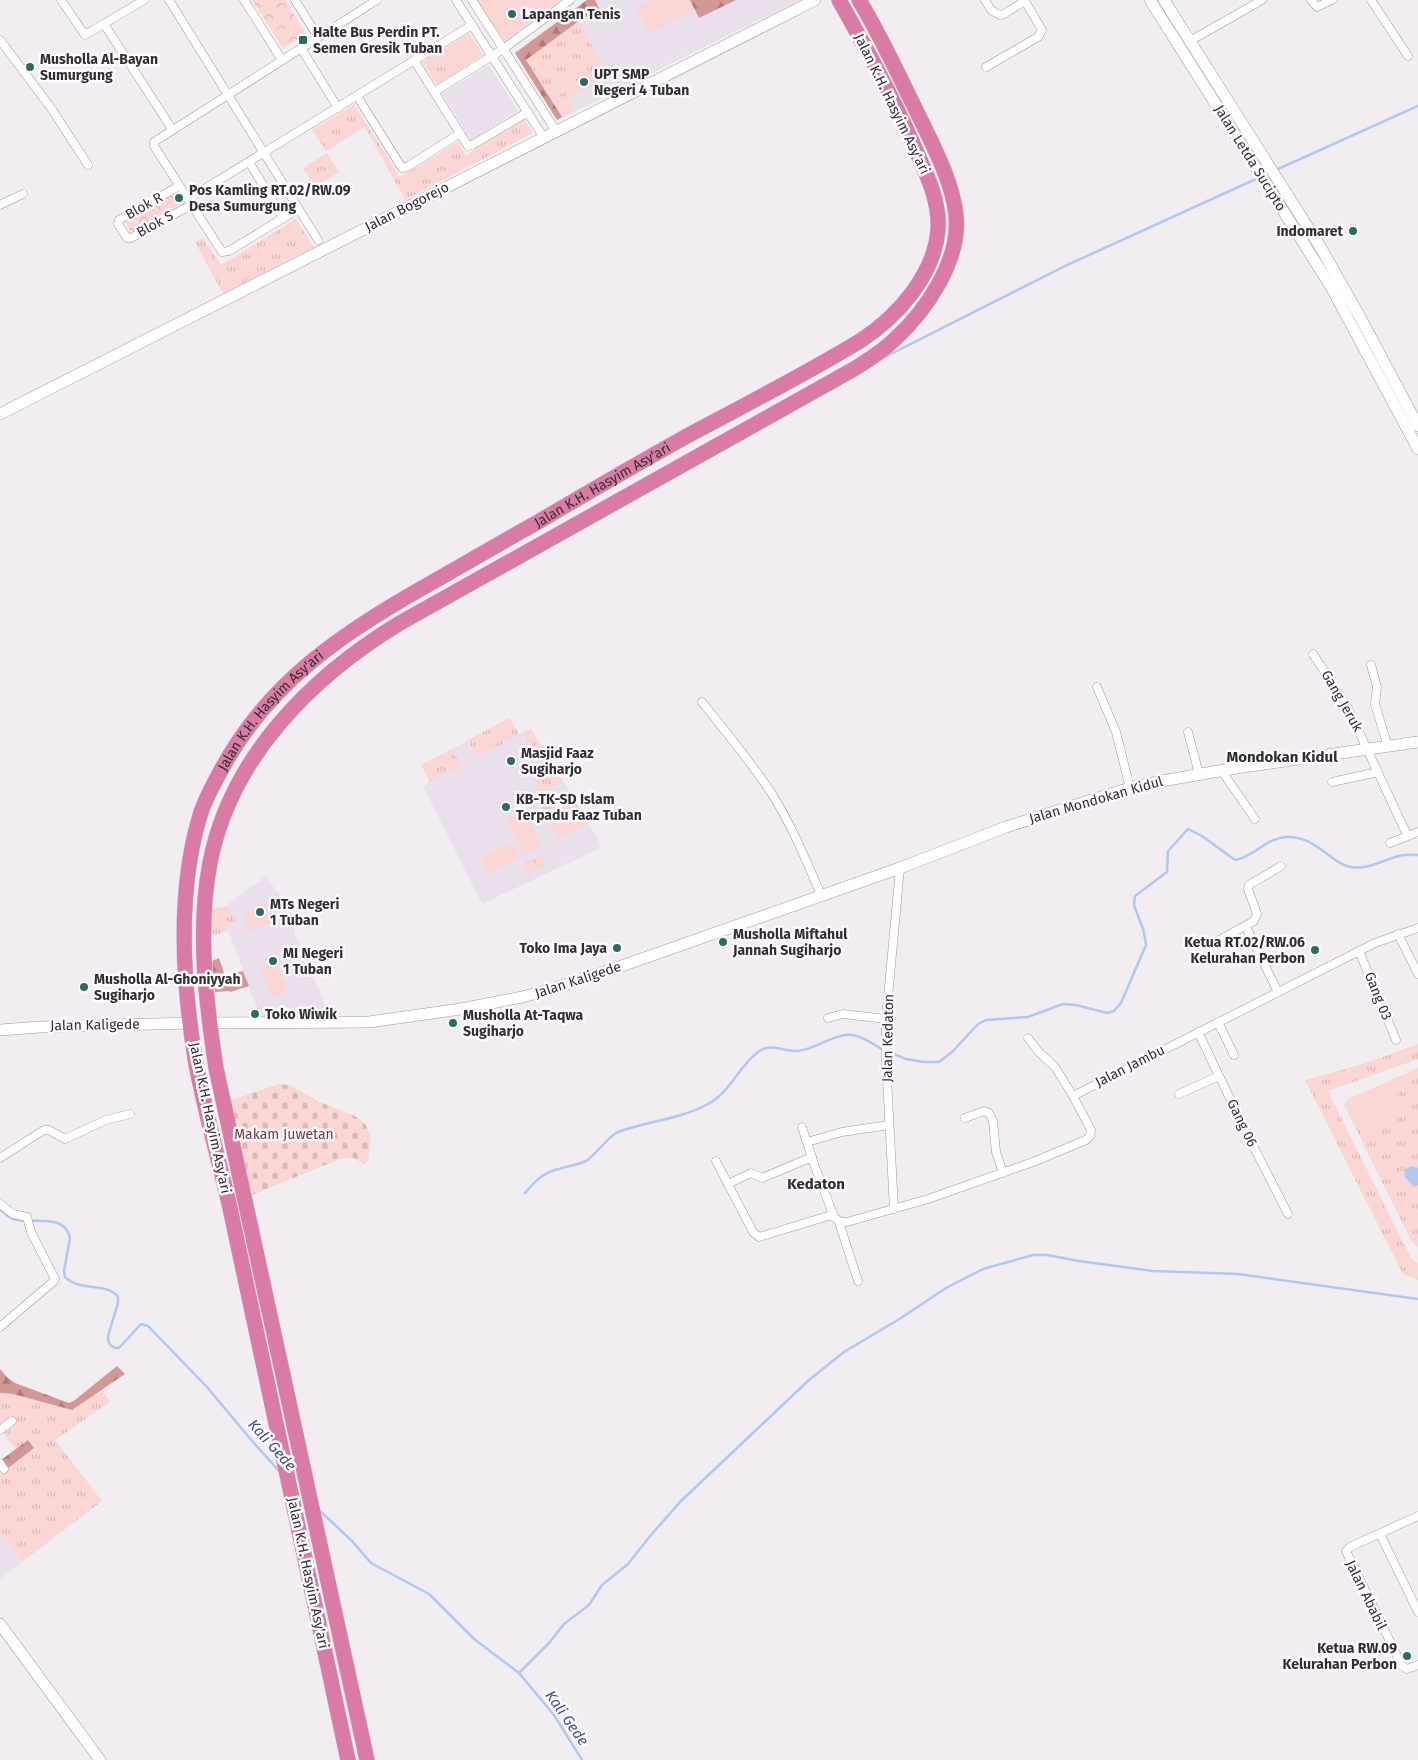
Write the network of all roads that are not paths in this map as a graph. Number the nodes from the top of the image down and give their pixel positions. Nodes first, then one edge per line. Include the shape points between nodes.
1 (61, 0) edge
2 (144, 0) edge
3 (169, 0) edge
4 (244, 0) edge
5 (295, 0) edge
6 (456, 0) edge
7 (472, 0) edge
8 (570, 0) edge
9 (815, 0) edge
10 (839, 0) edge
11 (859, 0) edge
12 (985, 0) edge
13 (1025, 0) edge
14 (1150, 0) edge
15 (1164, 0) edge
16 (1262, 0) edge
17 (1311, 0) edge
18 (1332, 0) edge
19 (1370, 0) edge
20 (373, 1) edge
21 (104, 24) junction
22 (472, 25) junction
23 (318, 37) junction
24 (0, 40) edge
25 (1190, 41) junction
26 (301, 48) junction
27 (504, 49) junction
28 (492, 56) junction
29 (1408, 56) dead end
30 (282, 60) junction
31 (414, 60) junction
32 (986, 67) dead end
33 (434, 92) junction
34 (227, 94) junction
35 (357, 96) junction
36 (338, 108) junction
37 (528, 112) junction
38 (1236, 112) junction
39 (1225, 119) junction
40 (172, 129) junction
41 (556, 131) junction
42 (459, 134) junction
43 (544, 138) junction
44 (264, 153) junction
45 (249, 162) junction
46 (88, 164) dead end
47 (180, 186) junction
48 (24, 194) dead end
49 (190, 202) junction
50 (0, 205) edge
51 (298, 209) junction
52 (283, 218) junction
53 (122, 230) joint
54 (318, 240) dead end
55 (1323, 263) junction
56 (917, 285) junction
57 (932, 295) junction
58 (0, 414) edge
59 (1418, 426) edge
60 (1414, 434) edge
61 (1418, 449) edge
62 (610, 506) junction
63 (500, 543) junction
64 (487, 574) junction
65 (386, 609) junction
66 (1313, 654) dead end
67 (1371, 665) dead end
68 (1097, 687) dead end
69 (702, 702) dead end
70 (1188, 732) dead end
71 (1418, 742) edge
72 (1388, 746) junction
73 (1368, 750) junction
74 (1221, 770) junction
75 (1378, 772) junction
76 (1199, 774) junction
77 (1332, 782) dead end
78 (1130, 788) junction
79 (1255, 819) dead end
80 (1418, 832) edge
81 (1407, 835) junction
82 (1390, 843) dead end
83 (1281, 866) dead end
84 (900, 868) junction
85 (821, 895) junction
86 (1246, 927) junction
87 (1418, 928) edge
88 (1398, 934) junction
89 (1212, 944) dead end
90 (1359, 951) junction
91 (1418, 974) edge
92 (1278, 992) junction
93 (828, 1018) dead end
94 (886, 1019) junction
95 (1218, 1022) junction
96 (191, 1023) junction
97 (211, 1023) junction
98 (0, 1030) edge
99 (1198, 1032) junction
100 (1028, 1038) dead end
101 (1396, 1040) dead end
102 (1234, 1055) dead end
103 (1220, 1076) junction
104 (1179, 1094) dead end
105 (1073, 1096) junction
106 (130, 1114) dead end
107 (966, 1118) dead end
108 (226, 1119) junction
109 (889, 1125) junction
110 (802, 1127) dead end
111 (807, 1142) junction
112 (812, 1157) junction
113 (0, 1158) edge
114 (716, 1161) dead end
115 (1003, 1173) junction
116 (728, 1184) junction
117 (0, 1204) edge
118 (894, 1209) junction
119 (1288, 1214) dead end
120 (836, 1219) junction
121 (234, 1228) junction
122 (858, 1281) dead end
123 (0, 1327) edge
124 (12, 1421) dead end
125 (0, 1430) edge
126 (1418, 1516) edge
127 (1380, 1534) junction
128 (1418, 1612) edge
129 (0, 1624) edge
130 (1418, 1665) edge
131 (100, 1760) edge
132 (348, 1760) edge
133 (367, 1760) edge

1 - 21 street via 84,34
2 - 21 street
3 - 34 street
4 - 30 street
5 - 23 street
6 - 22 street
7 - 27 street
8 - 27 street
9 - 41 street, Jalan Bogorejo
10 - 56 highway, Jalan K.H. Hasyim Asy'ari via 889,92 932,192 938,221 937,235
11 - 57 highway, Jalan K.H. Hasyim Asy'ari via 930,140 955,210 954,243
12 - 13 street via 991,10 1000,15
13 - 32 street via 1041,34
14 - 39 street, Jalan Letda Sucipto
15 - 25 street, Jalan Letda Sucipto
16 - 25 street
17 - 18 street via 1317,7
19 - 29 street
20 - 23 street
21 - 40 street
22 - 28 street
22 - 31 street
23 - 26 street
24 - 46 street
25 - 38 street, Jalan Letda Sucipto
26 - 30 street
26 - 36 street
27 - 28 street
27 - 41 street
28 - 33 street
28 - 37 street
30 - 34 street
31 - 33 street
31 - 35 street
33 - 42 street
34 - 40 street
34 - 44 street
35 - 36 street
35 - 42 street via 402,168
36 - 44 street
37 - 42 street via 471,146 466,145
37 - 43 street
38 - 39 street
38 - 55 street, Jalan Letda Sucipto
39 - 55 street, Jalan Letda Sucipto
40 - 47 street via 153,144
41 - 43 street, Jalan Bogorejo
43 - 58 street, Jalan Bogorejo
44 - 45 street
44 - 51 street
45 - 49 street
45 - 52 street
47 - 49 street
47 - 53 street, Blok R via 119,220
48 - 50 street
49 - 52 street via 225,253
49 - 53 street, Blok S via 130,238
51 - 52 street
51 - 54 street
55 - 59 street, Jalan Letda Sucipto via 1360,317
55 - 60 street, Jalan Letda Sucipto via 1341,304
56 - 57 highway
56 - 63 highway, Jalan K.H. Hasyim Asy'ari via 890,318 860,341
57 - 62 highway, Jalan K.H. Hasyim Asy'ari via 904,330 874,356
60 - 61 street, Jalan Letda Sucipto
62 - 63 highway via 590,506 499,556 495,551
62 - 64 highway, Jalan K.H. Hasyim Asy'ari
63 - 65 highway, Jalan K.H. Hasyim Asy'ari
64 - 65 highway via 494,566 490,561 404,609
64 - 97 highway, Jalan K.H. Hasyim Asy'ari via 400,623 347,658 271,732 247,769 220,823 209,866 204,936
65 - 96 highway, Jalan K.H. Hasyim Asy'ari via 336,641 285,686 239,739 210,790 195,833 186,896
66 - 73 street, Gang Jeruk via 1348,706
67 - 72 street via 1377,686 1375,704
68 - 78 street via 1116,732
69 - 85 street via 772,796 798,842
70 - 76 street
71 - 72 street, Jalan Mondokan Kidul
72 - 73 street, Jalan Mondokan Kidul
73 - 74 street, Jalan Mondokan Kidul
73 - 75 street, Gang Jeruk
74 - 76 street, Jalan Mondokan Kidul
74 - 79 street
75 - 77 street
75 - 81 street, Gang Jeruk
76 - 78 street, Jalan Mondokan Kidul
78 - 84 street, Jalan Mondokan Kidul via 1006,827
80 - 81 street
81 - 82 street
83 - 86 street via 1249,885 1257,916
84 - 85 street, Jalan Kaligede
84 - 94 street, Jalan Kedaton
85 - 97 street, Jalan Kaligede via 552,990 484,1005 369,1022
86 - 89 street
86 - 92 street
87 - 88 street, Jalan Jambu
88 - 90 street, Jalan Jambu
88 - 91 street
90 - 92 street, Jalan Jambu
90 - 101 street, Gang 03
92 - 95 street, Jalan Jambu
93 - 94 street via 843,1014
94 - 109 street, Jalan Kedaton
95 - 99 street, Jalan Jambu
95 - 102 street
96 - 98 street, Jalan Kaligede
96 - 121 highway, Jalan K.H. Hasyim Asy'ari via 202,1092
97 - 108 highway, Jalan K.H. Hasyim Asy'ari
99 - 103 street, Gang 06
99 - 105 street, Jalan Jambu
100 - 105 street via 1055,1066
103 - 104 street
103 - 119 street, Gang 06
105 - 115 street via 1090,1128 1089,1138
106 - 113 street via 106,1120 64,1139 44,1130
107 - 115 street via 984,1111 989,1113
108 - 121 highway via 223,1136 245,1232 240,1235
108 - 133 highway, Jalan K.H. Hasyim Asy'ari
109 - 111 street via 842,1132
109 - 118 street, Jalan Kedaton
110 - 111 street
111 - 112 street
112 - 116 street via 762,1178 751,1173
112 - 120 street
114 - 116 street
115 - 118 street
116 - 120 street via 753,1232 759,1237 828,1216
117 - 123 street via 11,1213 25,1216 55,1279
118 - 120 street via 847,1222
120 - 122 street
121 - 132 highway, Jalan K.H. Hasyim Asy'ari
124 - 125 street
126 - 127 street
127 - 128 street
127 - 130 street, Jalan Ababil via 1348,1548 1346,1553 1402,1666 1407,1670
129 - 131 street

